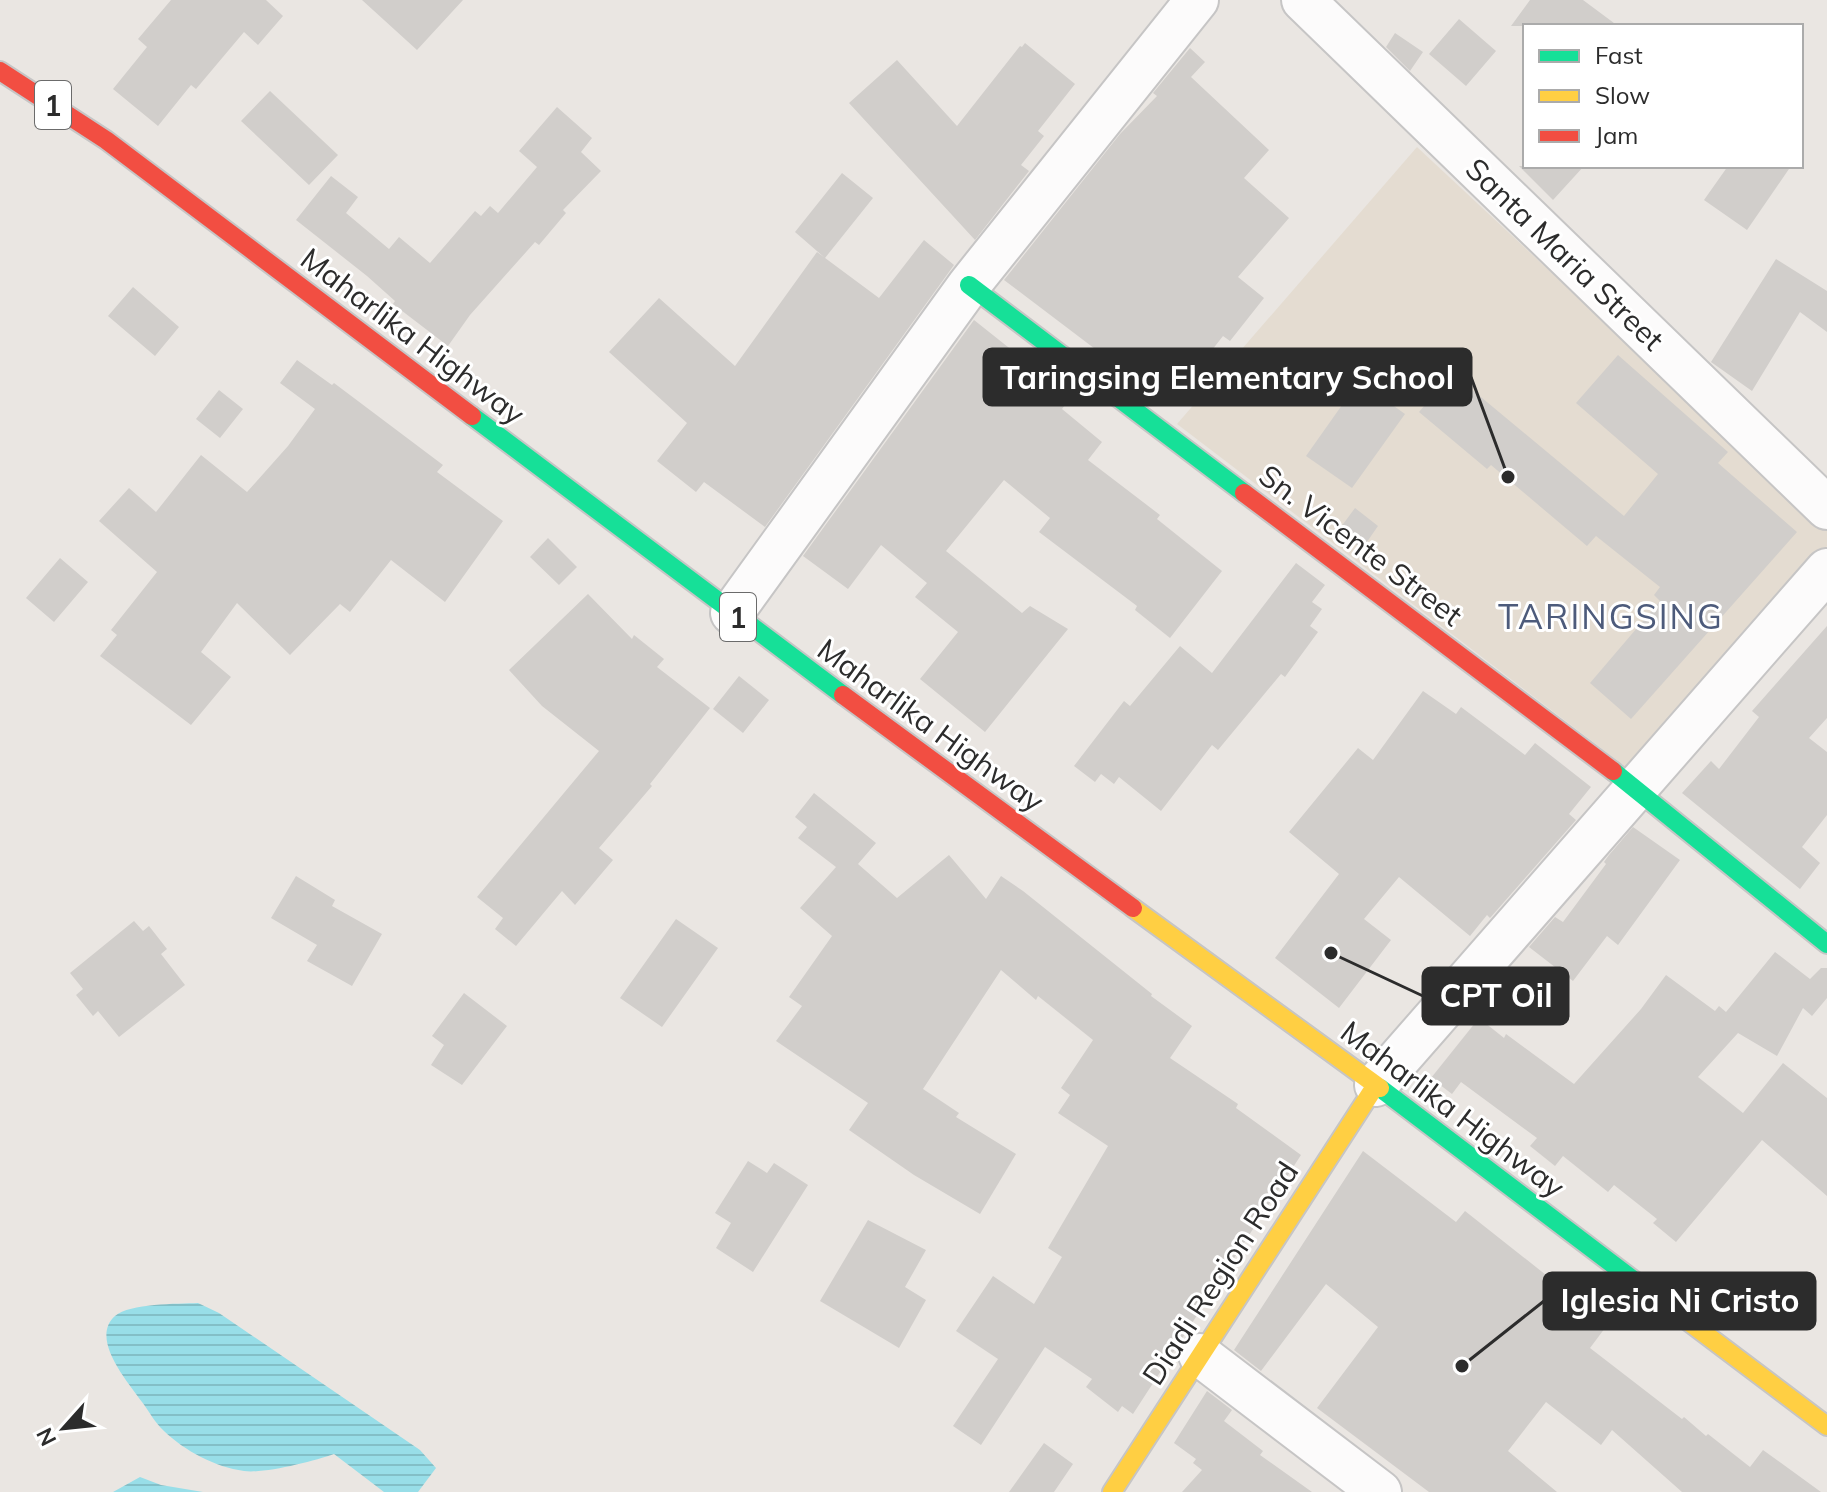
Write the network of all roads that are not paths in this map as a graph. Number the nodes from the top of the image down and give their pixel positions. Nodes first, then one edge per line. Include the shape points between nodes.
1 (1197, 0) edge
2 (1303, 0) edge
3 (0, 71) edge
4 (969, 285) junction
5 (1827, 508) edge
6 (1827, 570) edge
7 (732, 613) junction
8 (1637, 789) junction
9 (1827, 944) edge
10 (1376, 1085) junction
11 (1200, 1355) junction
12 (1827, 1426) edge
13 (1112, 1492) edge
14 (1380, 1492) edge

1 - 4 street
2 - 5 street, Santa Maria Street
3 - 7 main road, Maharlika Highway / 1 via 106,140
4 - 7 street
4 - 8 main road, Sn. Vicente Street
6 - 8 street
7 - 10 main road, Maharlika Highway / 1
8 - 9 main road, Sn. Vicente Street
8 - 10 street
10 - 11 main road, Diadi Region Road
10 - 12 main road, Maharlika Highway / 1
11 - 13 main road, Diadi Region Road
11 - 14 street

